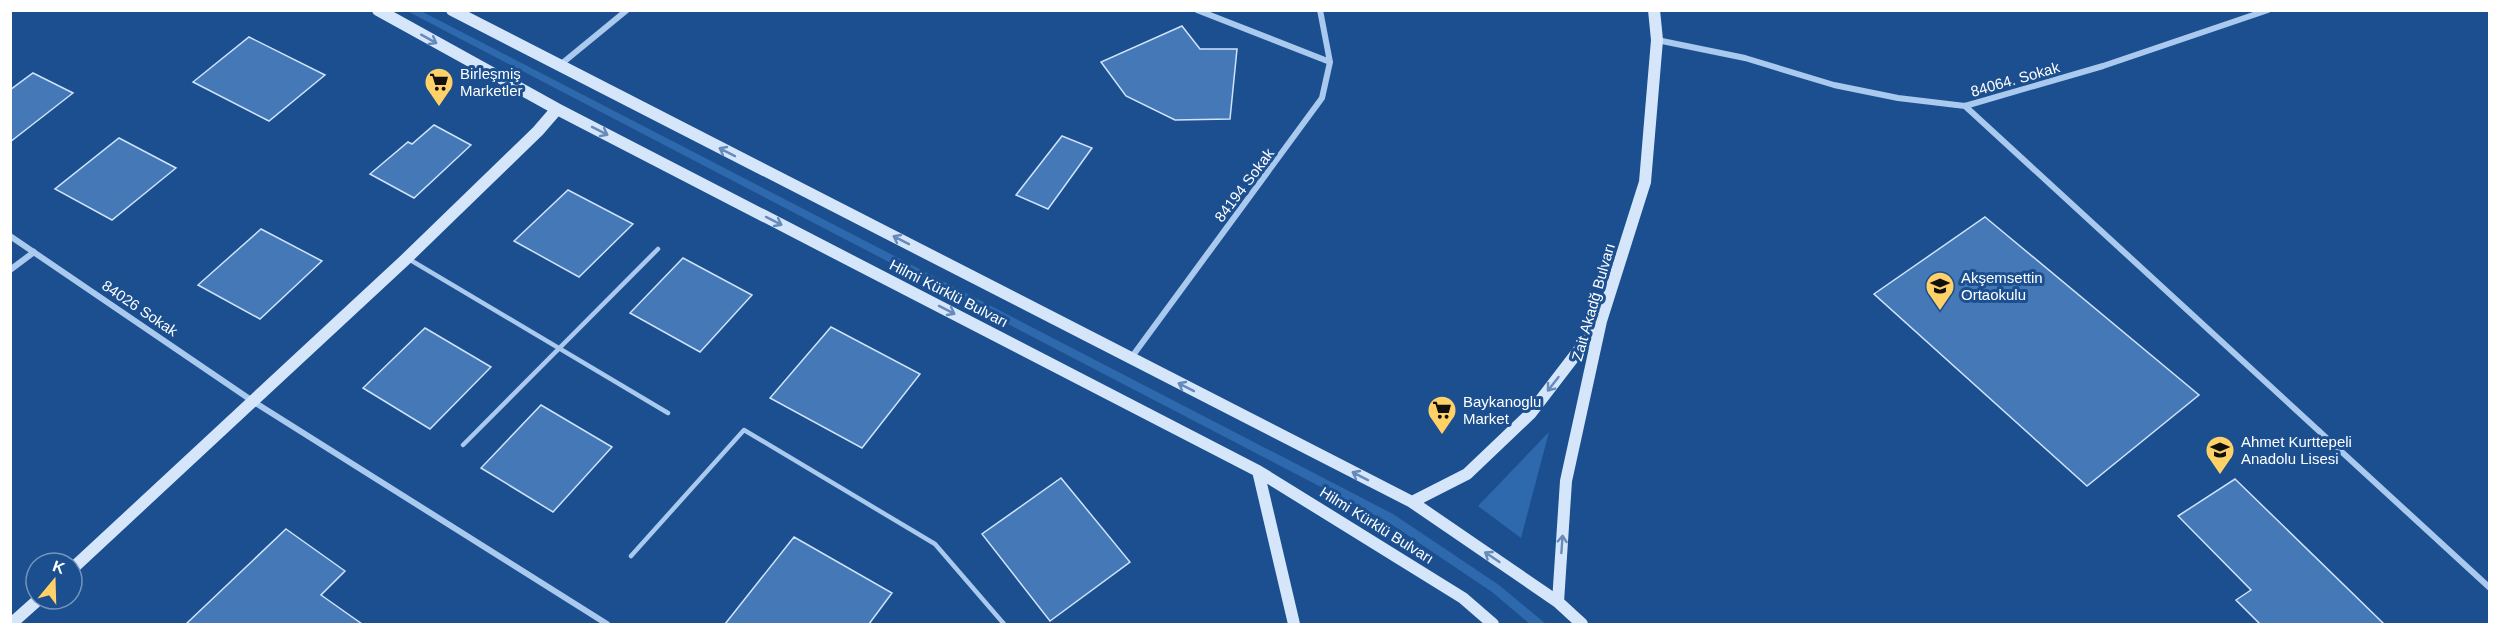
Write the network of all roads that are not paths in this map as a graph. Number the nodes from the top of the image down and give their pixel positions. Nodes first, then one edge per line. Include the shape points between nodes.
1 (378, 10) edge
2 (452, 10) edge
3 (627, 10) edge
4 (1197, 10) edge
5 (1320, 10) edge
6 (1654, 10) edge
7 (2268, 10) edge
8 (1657, 40) junction
9 (1330, 62) junction
10 (560, 66) junction
11 (1965, 106) junction
12 (557, 109) junction
13 (10, 236) edge
14 (658, 249) dead end
15 (34, 252) junction
16 (407, 258) junction
17 (10, 270) edge
18 (1601, 321) junction
19 (558, 350) junction
20 (1131, 358) junction
21 (254, 402) junction
22 (668, 413) dead end
23 (463, 445) dead end
24 (1258, 471) junction
25 (1412, 502) junction
26 (631, 556) dead end
27 (84, 558) edge
28 (2490, 588) edge
29 (1557, 602) junction
30 (26, 611) edge
31 (11, 624) edge
32 (607, 624) edge
33 (1002, 624) edge
34 (1294, 624) edge
35 (1493, 624) edge
36 (1582, 624) edge

1 -> 12 main road, Hilmi Kürklü Bulvarı
2 - 10 main road, Hilmi Kürklü Bulvarı
3 - 10 street
4 - 9 street
5 - 9 street, 84194 Sokak
6 - 8 main road, Zait Akadğ Bulvarı
7 - 11 street, 84064. Sokak via 2103,66
8 - 11 street, 84064. Sokak via 1745,58 1834,85
8 - 18 main road, Zait Akadğ Bulvarı via 1645,182
9 - 20 street, 84194 Sokak via 1322,98
20 -> 10 main road, Hilmi Kürklü Bulvarı
11 - 28 street
12 - 16 main road
12 -> 24 main road, Hilmi Kürklü Bulvarı
13 - 15 street, 84026 Sokak
14 - 19 lane
15 - 17 street
15 - 21 street, 84026 Sokak
16 - 19 lane
16 - 21 main road
18 -> 25 main road via 1530,414 1467,474
29 -> 18 main road, Zait Akadğ Bulvarı via 1566,481
19 - 22 lane
19 - 23 lane
25 -> 20 main road, Hilmi Kürklü Bulvarı
21 - 27 main road
21 - 32 street, 84026 Sokak
24 - 34 main road
24 - 35 main road, Hilmi Kürklü Bulvarı via 1462,598
29 -> 25 main road, Hilmi Kürklü Bulvarı
26 - 33 lane via 744,430 935,544
29 - 36 main road, Hilmi Kürklü Bulvarı
30 - 31 main road

